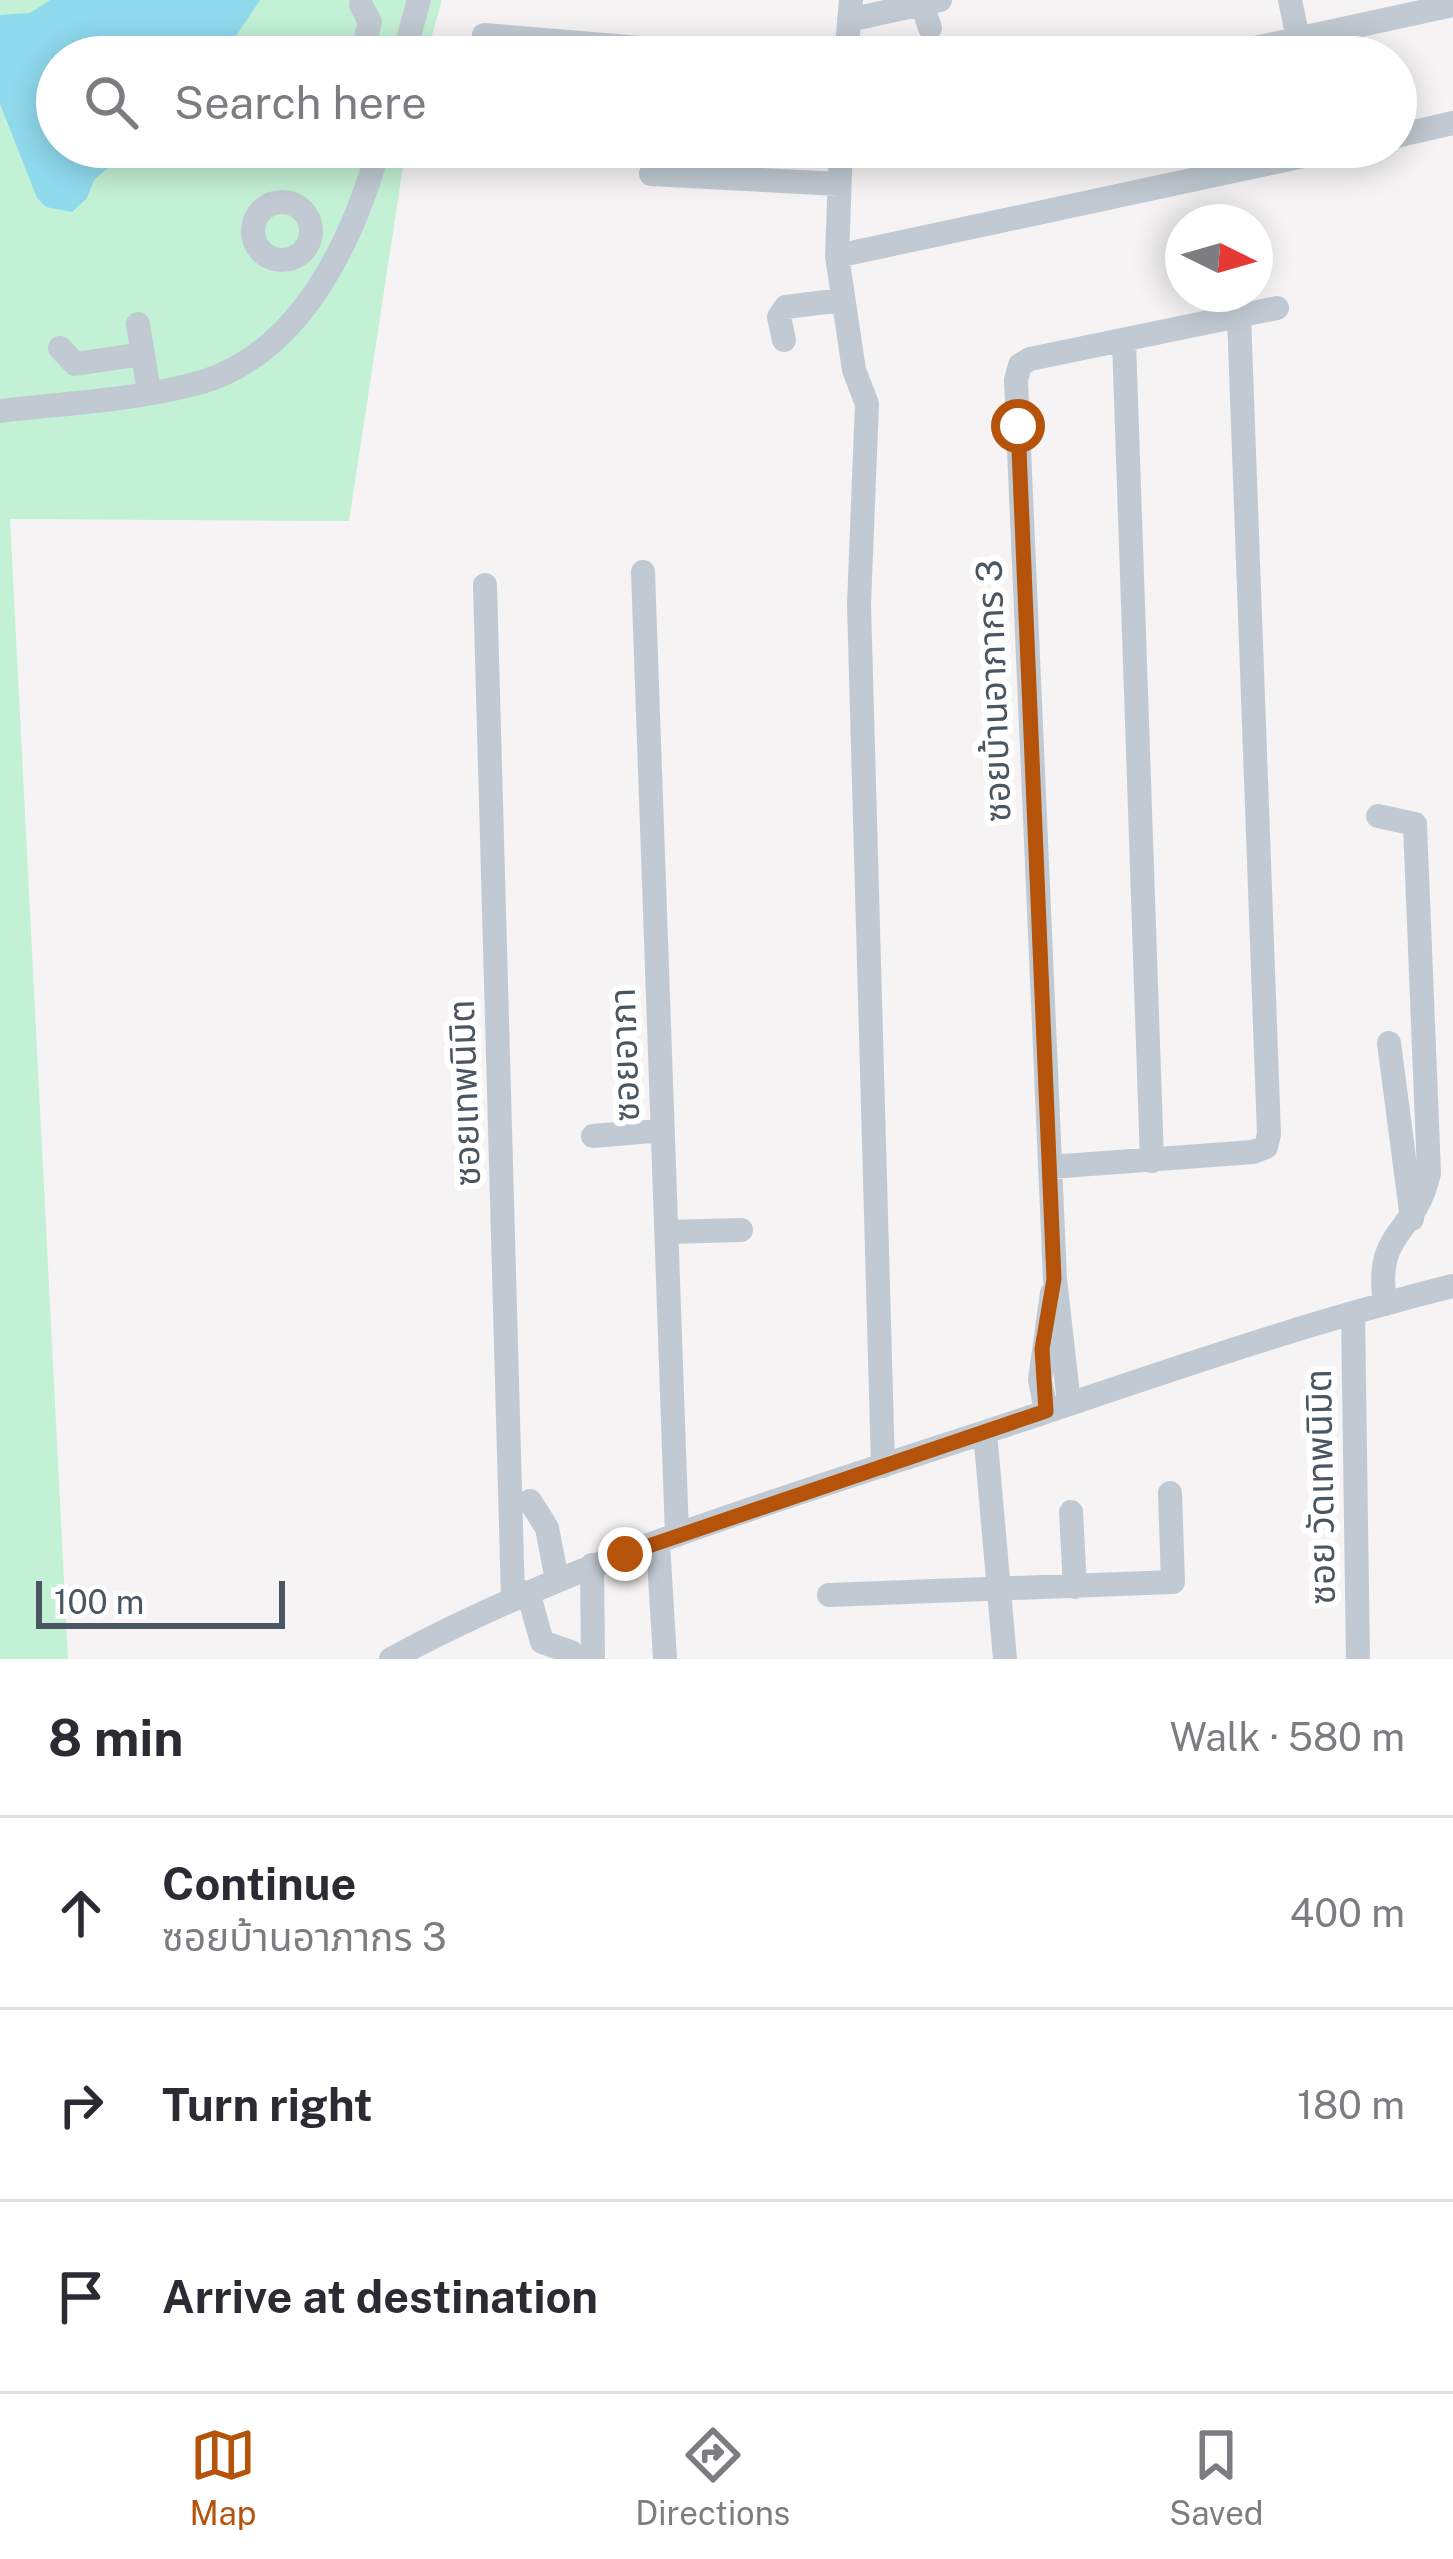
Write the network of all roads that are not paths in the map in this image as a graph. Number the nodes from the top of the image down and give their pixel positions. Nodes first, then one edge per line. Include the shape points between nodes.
1 (419, 0) edge
2 (1290, 0) edge
3 (361, 5) dead end
4 (1453, 5) edge
5 (850, 10) edge
6 (931, 11) edge
7 (484, 35) dead end
8 (366, 36) edge
9 (409, 36) edge
10 (495, 36) edge
11 (1298, 36) edge
12 (1343, 36) edge
13 (1453, 123) edge
14 (1417, 131) edge
15 (372, 168) edge
16 (840, 168) edge
17 (1241, 168) edge
18 (651, 174) dead end
19 (839, 184) junction
20 (343, 249) junction
21 (837, 256) junction
22 (326, 278) junction
23 (842, 301) junction
24 (1277, 308) dead end
25 (1239, 316) junction
26 (138, 324) dead end
27 (784, 340) dead end
28 (1124, 341) junction
29 (60, 348) dead end
30 (143, 353) junction
31 (149, 392) junction
32 (0, 411) edge
33 (643, 572) dead end
34 (485, 585) dead end
35 (1378, 816) dead end
36 (1389, 1043) dead end
37 (663, 1130) junction
38 (593, 1136) dead end
39 (1152, 1161) junction
40 (1049, 1167) junction
41 (1412, 1219) junction
42 (741, 1230) dead end
43 (667, 1232) junction
44 (1453, 1286) edge
45 (1385, 1304) junction
46 (1353, 1313) junction
47 (1057, 1407) junction
48 (993, 1429) junction
49 (883, 1466) junction
50 (1170, 1492) dead end
51 (530, 1501) dead end
52 (1071, 1512) dead end
53 (668, 1539) junction
54 (592, 1565) junction
55 (557, 1580) junction
56 (1075, 1587) junction
57 (1001, 1589) junction
58 (520, 1595) junction
59 (829, 1595) dead end
60 (582, 1656) edge
61 (391, 1659) edge
62 (664, 1659) edge
63 (1005, 1659) edge
64 (1358, 1659) edge

1 - 9 street
2 - 11 street
3 - 8 street
4 - 12 street
5 - 6 street
7 - 10 street
13 - 14 street
15 - 20 street
16 - 19 street
17 - 21 street
18 - 19 street
19 - 21 street
20 - 22 street
20 - 22 street via 305,245
21 - 23 street
22 - 31 street via 278,334 235,368
23 - 27 street via 786,307 779,316
23 - 49 street via 866,404 859,604
24 - 25 street, ซอยบ้านอาภากร 3
25 - 28 street, ซอยบ้านอาภากร 3
25 - 39 street via 1269,1133 1266,1147 1253,1152
26 - 30 street
28 - 39 street
28 - 40 street, ซอยบ้านอาภากร 3 via 1030,359 1016,380
29 - 30 street via 75,364
30 - 31 street
31 - 32 street
33 - 37 street, ซอยอาภา
34 - 58 street, ซอยเทพนิมิต
35 - 41 street via 1415,824 1429,1173
36 - 41 street
37 - 38 street
37 - 43 street, ซอยอาภา
39 - 40 street
40 - 47 street, ซอยบ้านอาภากร 3
41 - 45 street via 1386,1248
42 - 43 street
43 - 53 street, ซอยอาภา
44 - 45 street
45 - 46 street
46 - 47 street
46 - 64 street, ซอย วัดเทพนิมิต
47 - 48 street
48 - 49 street
48 - 57 street
49 - 53 street
50 - 56 street via 1185,1582
51 - 55 street via 548,1528
52 - 56 street
53 - 54 street
53 - 62 street, ซอยอาภา
54 - 55 street
54 - 60 street
55 - 58 street
56 - 57 street
57 - 59 street
57 - 63 street
58 - 60 street via 542,1642
58 - 61 street

